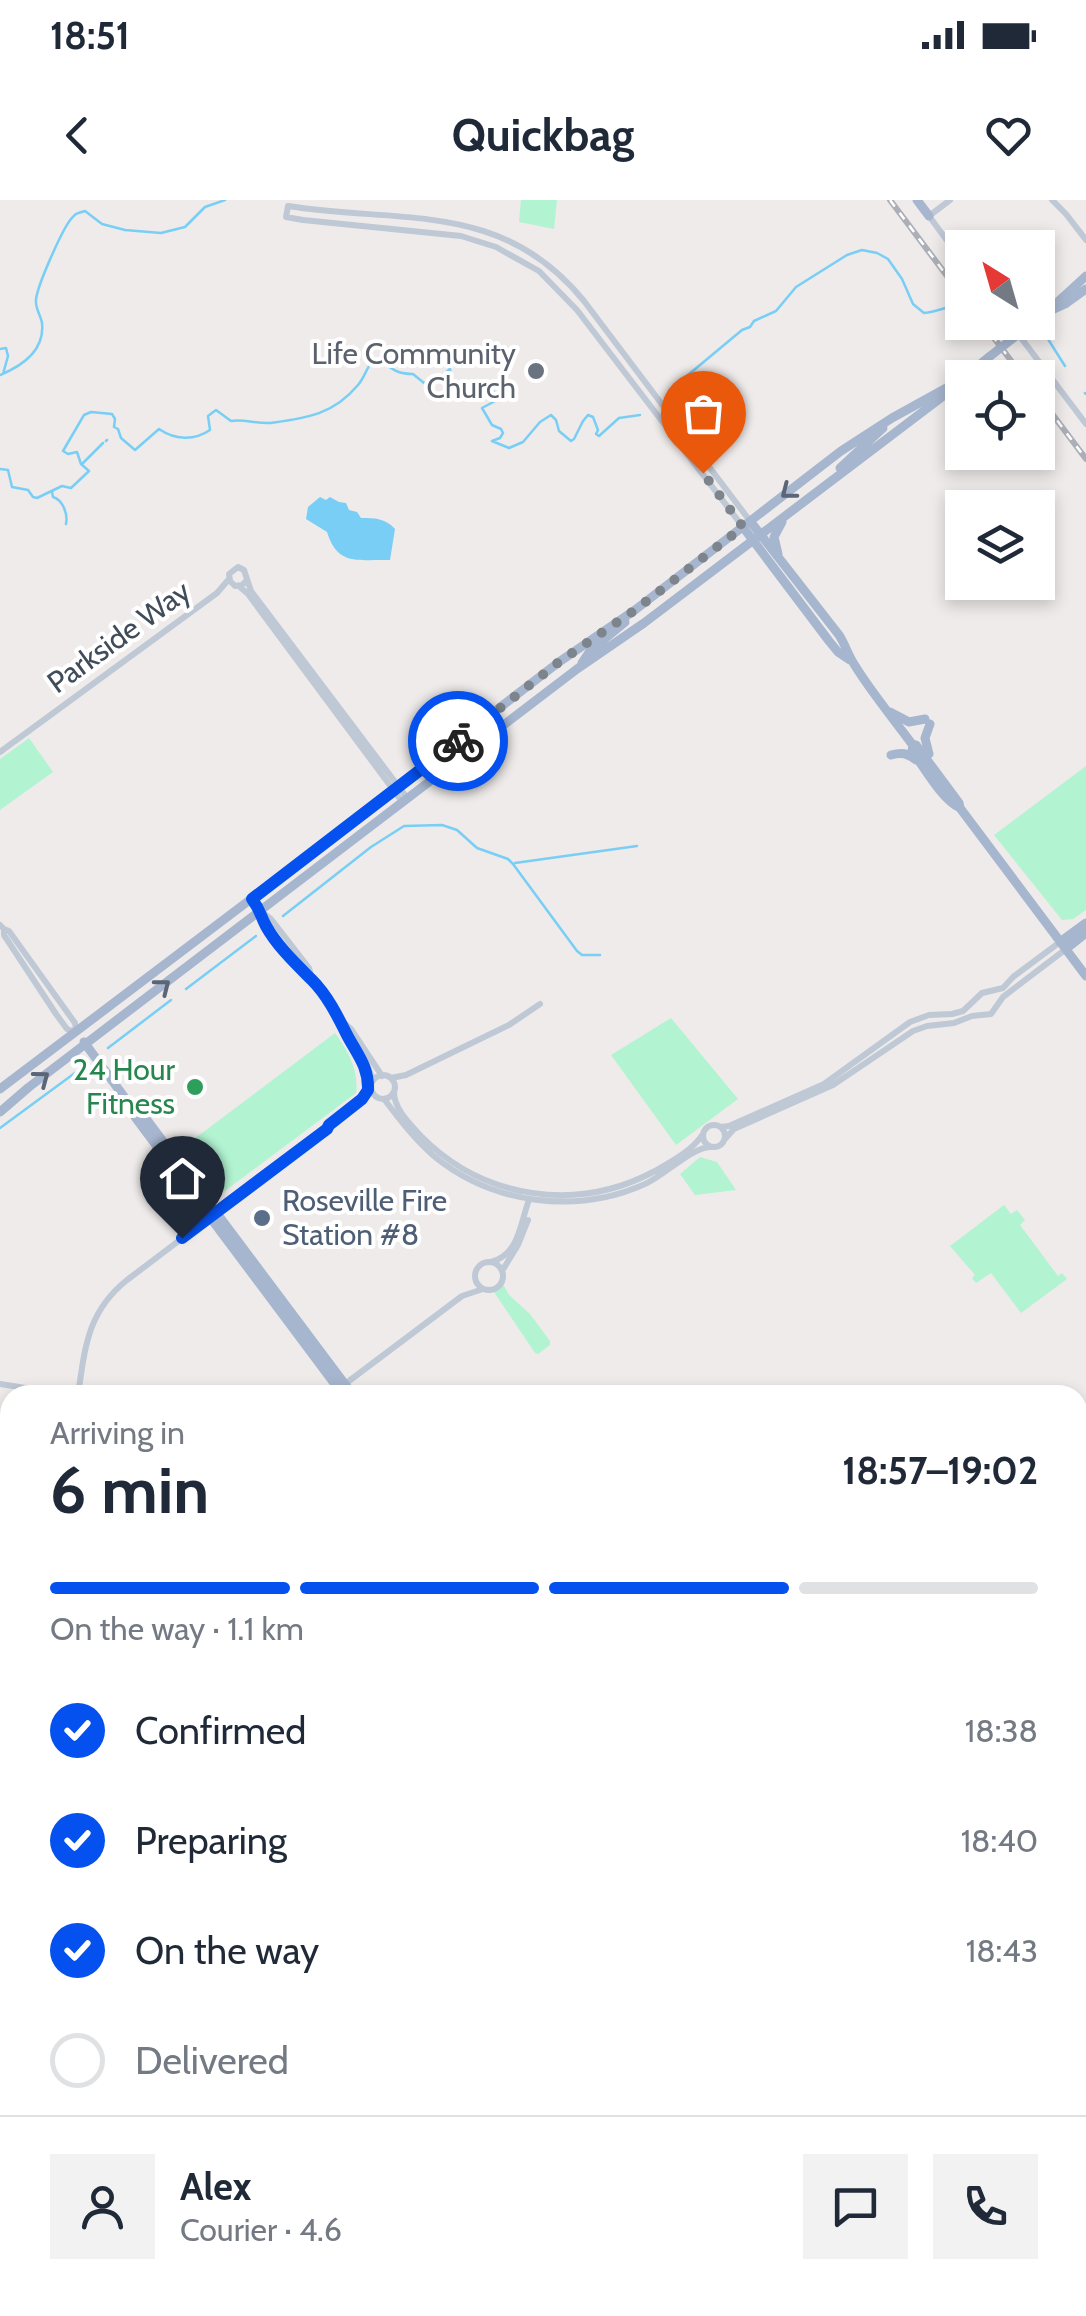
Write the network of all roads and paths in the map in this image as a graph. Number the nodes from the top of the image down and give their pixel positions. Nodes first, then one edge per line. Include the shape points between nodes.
1 (917, 200) edge
2 (950, 200) edge
3 (1052, 200) edge
4 (377, 215) junction
5 (929, 216) junction
6 (452, 223) junction
7 (350, 224) junction
8 (450, 234) junction
9 (945, 237) edge
10 (1086, 240) edge
11 (1086, 276) edge
12 (1086, 289) edge
13 (578, 294) junction
14 (569, 301) junction
15 (1055, 303) edge
16 (1055, 308) edge
17 (1012, 340) edge
18 (1023, 340) edge
19 (986, 360) edge
20 (945, 388) edge
21 (945, 395) edge
22 (892, 418) junction
23 (1086, 424) edge
24 (838, 476) junction
25 (789, 512) junction
26 (746, 524) junction
27 (756, 537) junction
28 (780, 561) junction
29 (247, 580) junction
30 (234, 583) junction
31 (627, 615) junction
32 (816, 623) junction
33 (839, 635) junction
34 (852, 661) junction
35 (577, 669) junction
36 (888, 711) junction
37 (0, 752) edge
38 (892, 755) dead end
39 (931, 769) junction
40 (396, 788) junction
41 (406, 801) junction
42 (252, 899) junction
43 (261, 911) junction
44 (1086, 923) edge
45 (2, 927) edge
46 (1086, 933) edge
47 (1063, 945) junction
48 (1086, 976) edge
49 (312, 980) junction
50 (990, 993) junction
51 (976, 999) junction
52 (540, 1004) dead end
53 (998, 1006) junction
54 (985, 1015) junction
55 (342, 1021) junction
56 (76, 1032) junction
57 (904, 1035) junction
58 (887, 1038) junction
59 (86, 1045) junction
60 (862, 1065) junction
61 (406, 1074) junction
62 (386, 1077) junction
63 (371, 1086) junction
64 (0, 1089) edge
65 (394, 1091) junction
66 (381, 1099) junction
67 (0, 1112) edge
68 (720, 1127) junction
69 (327, 1129) junction
70 (703, 1134) junction
71 (725, 1139) junction
72 (710, 1147) junction
73 (530, 1196) junction
74 (213, 1214) junction
75 (491, 1262) junction
76 (502, 1271) junction
77 (475, 1278) junction
78 (483, 1289) junction
79 (462, 1296) junction
80 (80, 1385) edge
81 (339, 1385) edge
82 (347, 1385) edge

1 - 5 main road
2 - 5 street
3 - 10 street
4 - 6 street
4 - 7 street
4 - 7 street via 288,206 286,217
5 - 9 street
6 - 8 street
6 - 13 street via 521,246
7 - 8 street
8 - 14 street via 526,262
11 - 15 main road
12 - 16 main road
13 - 14 street
13 - 26 street
14 - 26 street
17 - 19 main road, bridge
18 - 23 street
20 - 22 main road
21 - 24 main road
22 - 24 main road
22 -> 26 main road
24 - 25 main road
25 - 27 main road
25 - 28 main road via 774,537
26 - 27 main road
26 - 31 main road
27 - 28 main road
27 - 32 main road
27 - 35 main road
28 - 33 main road
29 - 30 street
29 - 30 street via 238,567 231,570
29 - 40 street
30 - 37 street, Parkside Way
30 - 40 street
31 - 35 main road
31 - 40 main road
32 - 33 main road via 830,636
32 - 34 main road
33 - 34 main road
34 - 36 main road
35 - 41 main road
36 - 39 main road
36 - 39 main road via 909,722 928,721
38 - 39 main road via 909,754
39 - 47 main road
40 - 41 street
40 - 42 main road
41 - 43 main road
42 - 43 street
42 - 56 main road
43 - 49 street via 265,925
43 - 49 street
59 -> 43 main road
44 - 47 main road
45 - 56 street
46 - 47 main road
47 - 48 main road
47 - 50 street
47 - 53 street
49 - 55 street
50 - 51 street
50 - 53 street
51 - 54 street
51 - 58 street via 959,1013 929,1015
52 - 61 street via 510,1026
53 - 54 street
54 - 57 street
55 - 62 street
55 - 63 street via 369,1065
56 - 59 main road
56 - 64 main road
57 - 58 street
57 - 60 street
58 - 60 street
58 - 68 street via 824,1084
67 -> 59 main road
59 - 74 main road
60 - 71 street
61 - 62 street
61 - 65 street
62 - 63 street
62 - 65 street
63 - 66 street
63 - 69 street
65 - 66 street
65 - 73 street via 407,1120 452,1162
66 - 69 street
66 - 73 street via 449,1168 484,1186
68 - 70 street via 709,1126
68 - 71 street
69 - 74 street
70 - 72 street
70 - 73 street via 666,1164 618,1187
71 - 72 street
72 - 73 street via 622,1193 571,1202
73 - 75 street via 510,1250
73 - 76 street via 522,1237
74 - 80 street via 103,1304 87,1338
74 - 81 main road
75 - 76 street
75 - 77 street via 478,1267
76 - 78 street via 500,1284
77 - 78 street
77 - 79 street
78 - 79 street
79 - 82 street

